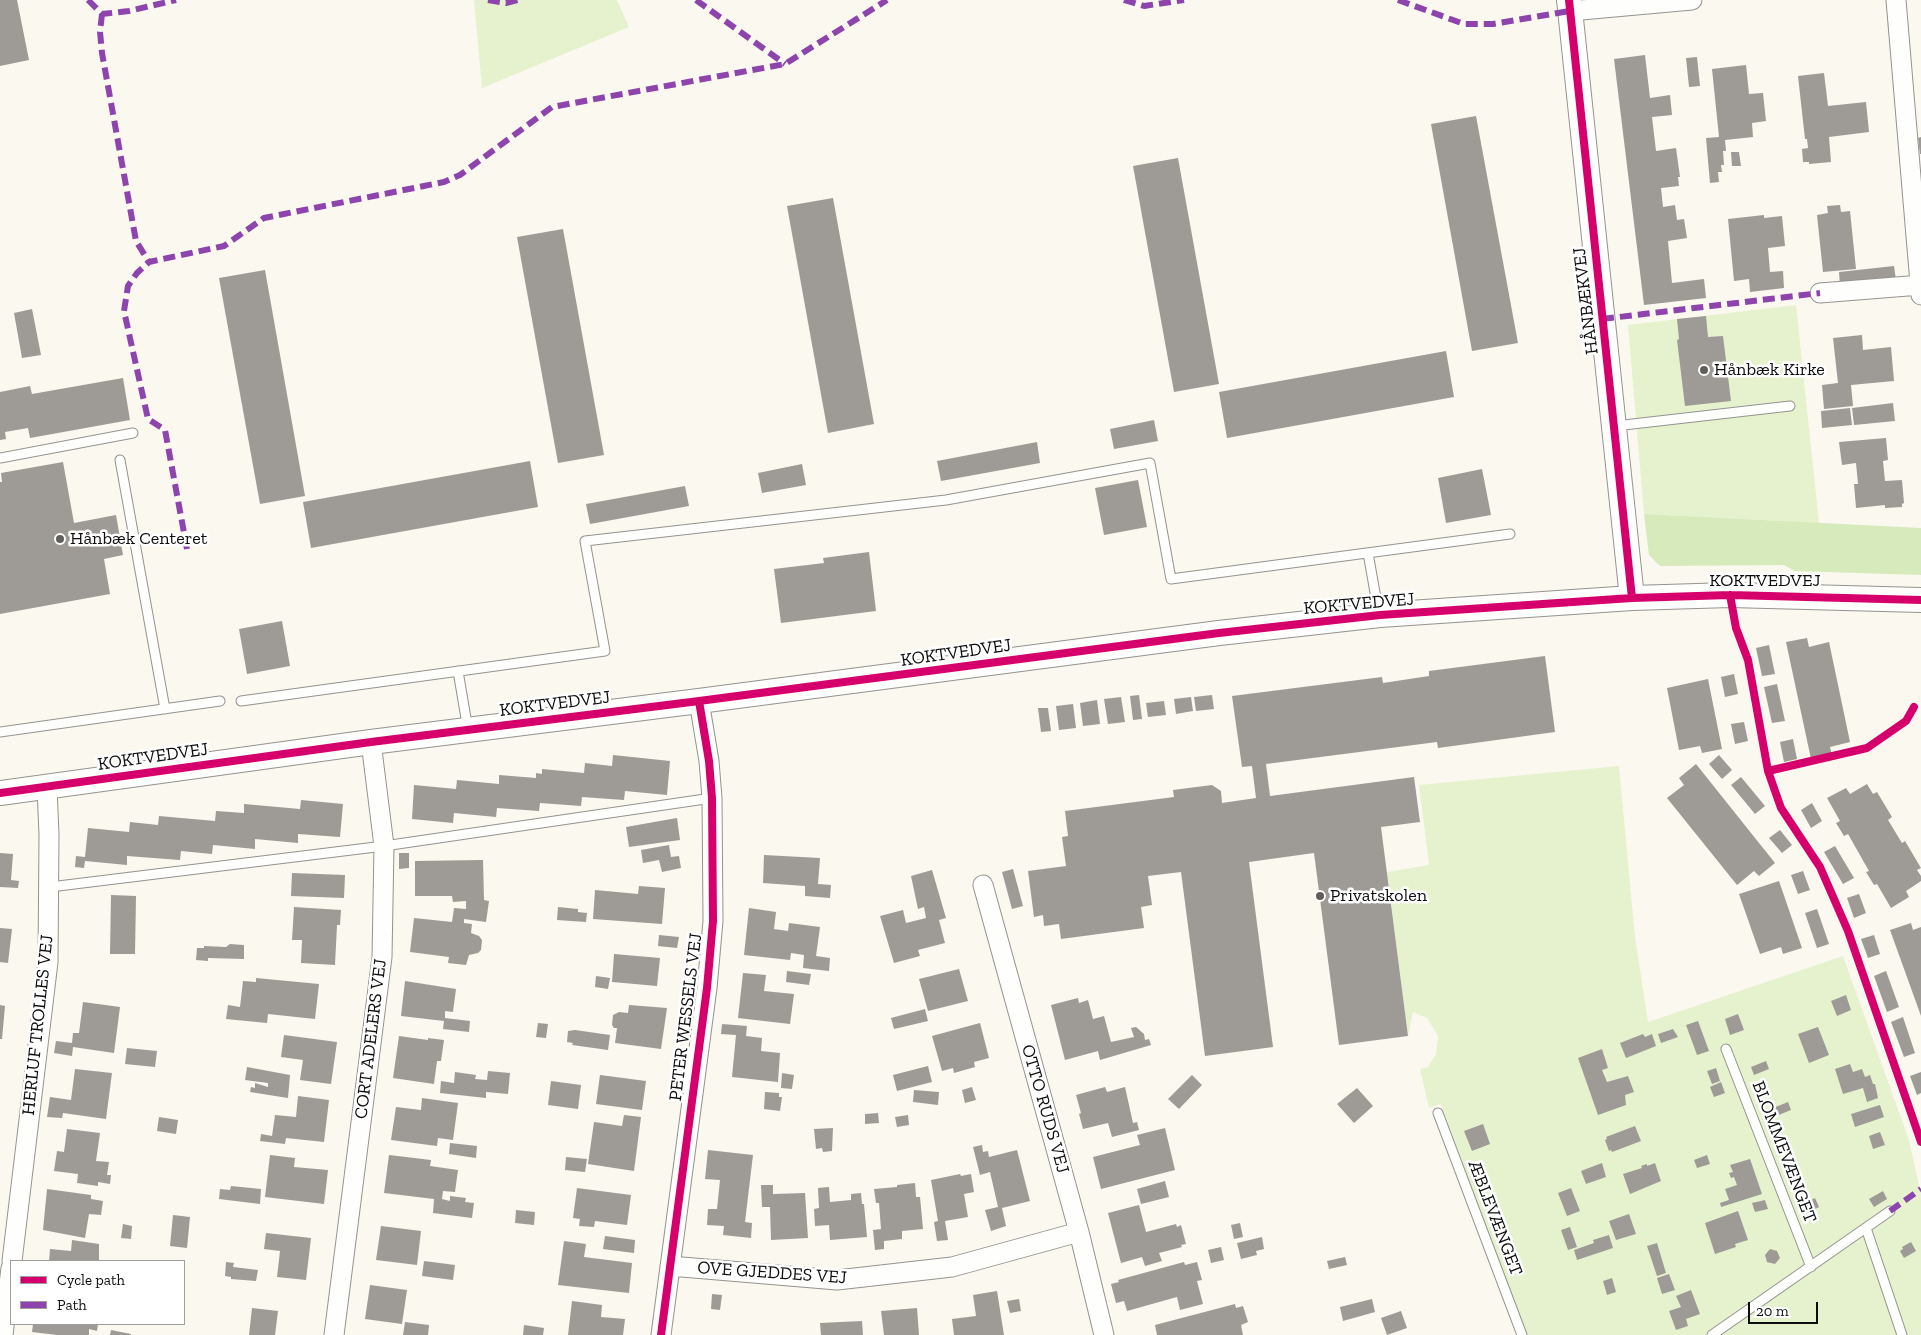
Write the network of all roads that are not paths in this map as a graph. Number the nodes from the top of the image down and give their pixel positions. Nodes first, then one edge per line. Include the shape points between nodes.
1 (1692, 0) edge
2 (1896, 0) edge
3 (1570, 6) edge
4 (1921, 288) edge
5 (1820, 293) dead end
6 (1790, 406) dead end
7 (1615, 426) junction
8 (133, 434) dead end
9 (0, 458) edge
10 (120, 460) dead end
11 (1510, 534) dead end
12 (1368, 553) junction
13 (1632, 598) junction
14 (1921, 600) edge
15 (1380, 616) junction
16 (458, 671) junction
17 (241, 701) dead end
18 (220, 702) dead end
19 (699, 702) junction
20 (165, 709) junction
21 (468, 730) junction
22 (0, 732) edge
23 (371, 742) junction
24 (47, 787) junction
25 (0, 793) edge
26 (712, 798) junction
27 (384, 846) junction
28 (983, 885) dead end
29 (50, 887) junction
30 (1726, 1049) dead end
31 (1438, 1113) dead end
32 (1890, 1212) dead end
33 (1866, 1228) junction
34 (1079, 1232) junction
35 (12, 1260) edge
36 (670, 1266) junction
37 (1811, 1267) junction
38 (10, 1276) edge
39 (3, 1335) edge
40 (334, 1335) edge
41 (661, 1335) edge
42 (1104, 1335) edge
43 (1522, 1335) edge
44 (1712, 1335) edge
45 (1902, 1335) edge

1 - 3 street
2 - 4 street
3 - 7 street, HÅNBÆKVEJ
4 - 5 street
6 - 7 lane
7 - 13 street, HÅNBÆKVEJ
8 - 9 lane
10 - 20 lane
11 - 12 lane
12 - 15 lane
12 - 16 lane via 1171,579 1150,463 946,500 586,541 605,651
13 - 14 street, KOKTVEDVEJ via 1730,595
13 - 15 street, KOKTVEDVEJ
15 - 19 street, KOKTVEDVEJ via 1219,633
16 - 17 lane
16 - 21 lane
18 - 20 lane
19 - 21 street, KOKTVEDVEJ
19 - 26 street, PETER WESSELS VEJ
20 - 22 lane
21 - 23 street, KOKTVEDVEJ
23 - 24 street, KOKTVEDVEJ
23 - 27 street, CORT ADELERS VEJ
24 - 25 street, KOKTVEDVEJ
24 - 29 street, HERLUF TROLLES VEJ
26 - 27 lane
26 - 36 street, PETER WESSELS VEJ via 713,921 708,979
27 - 29 lane
27 - 40 street, CORT ADELERS VEJ via 382,957
28 - 34 street, OTTO RUDS VEJ
29 - 35 street, HERLUF TROLLES VEJ via 48,962
30 - 37 lane, BLOMMEVÆNGET
31 - 43 lane, ÆBLEVÆNGET
32 - 33 lane
33 - 37 lane
33 - 45 lane
34 - 36 street, OVE GJEDDES VEJ via 952,1267 837,1280
34 - 42 street, OTTO RUDS VEJ
36 - 41 street, PETER WESSELS VEJ
37 - 44 lane
38 - 39 street

